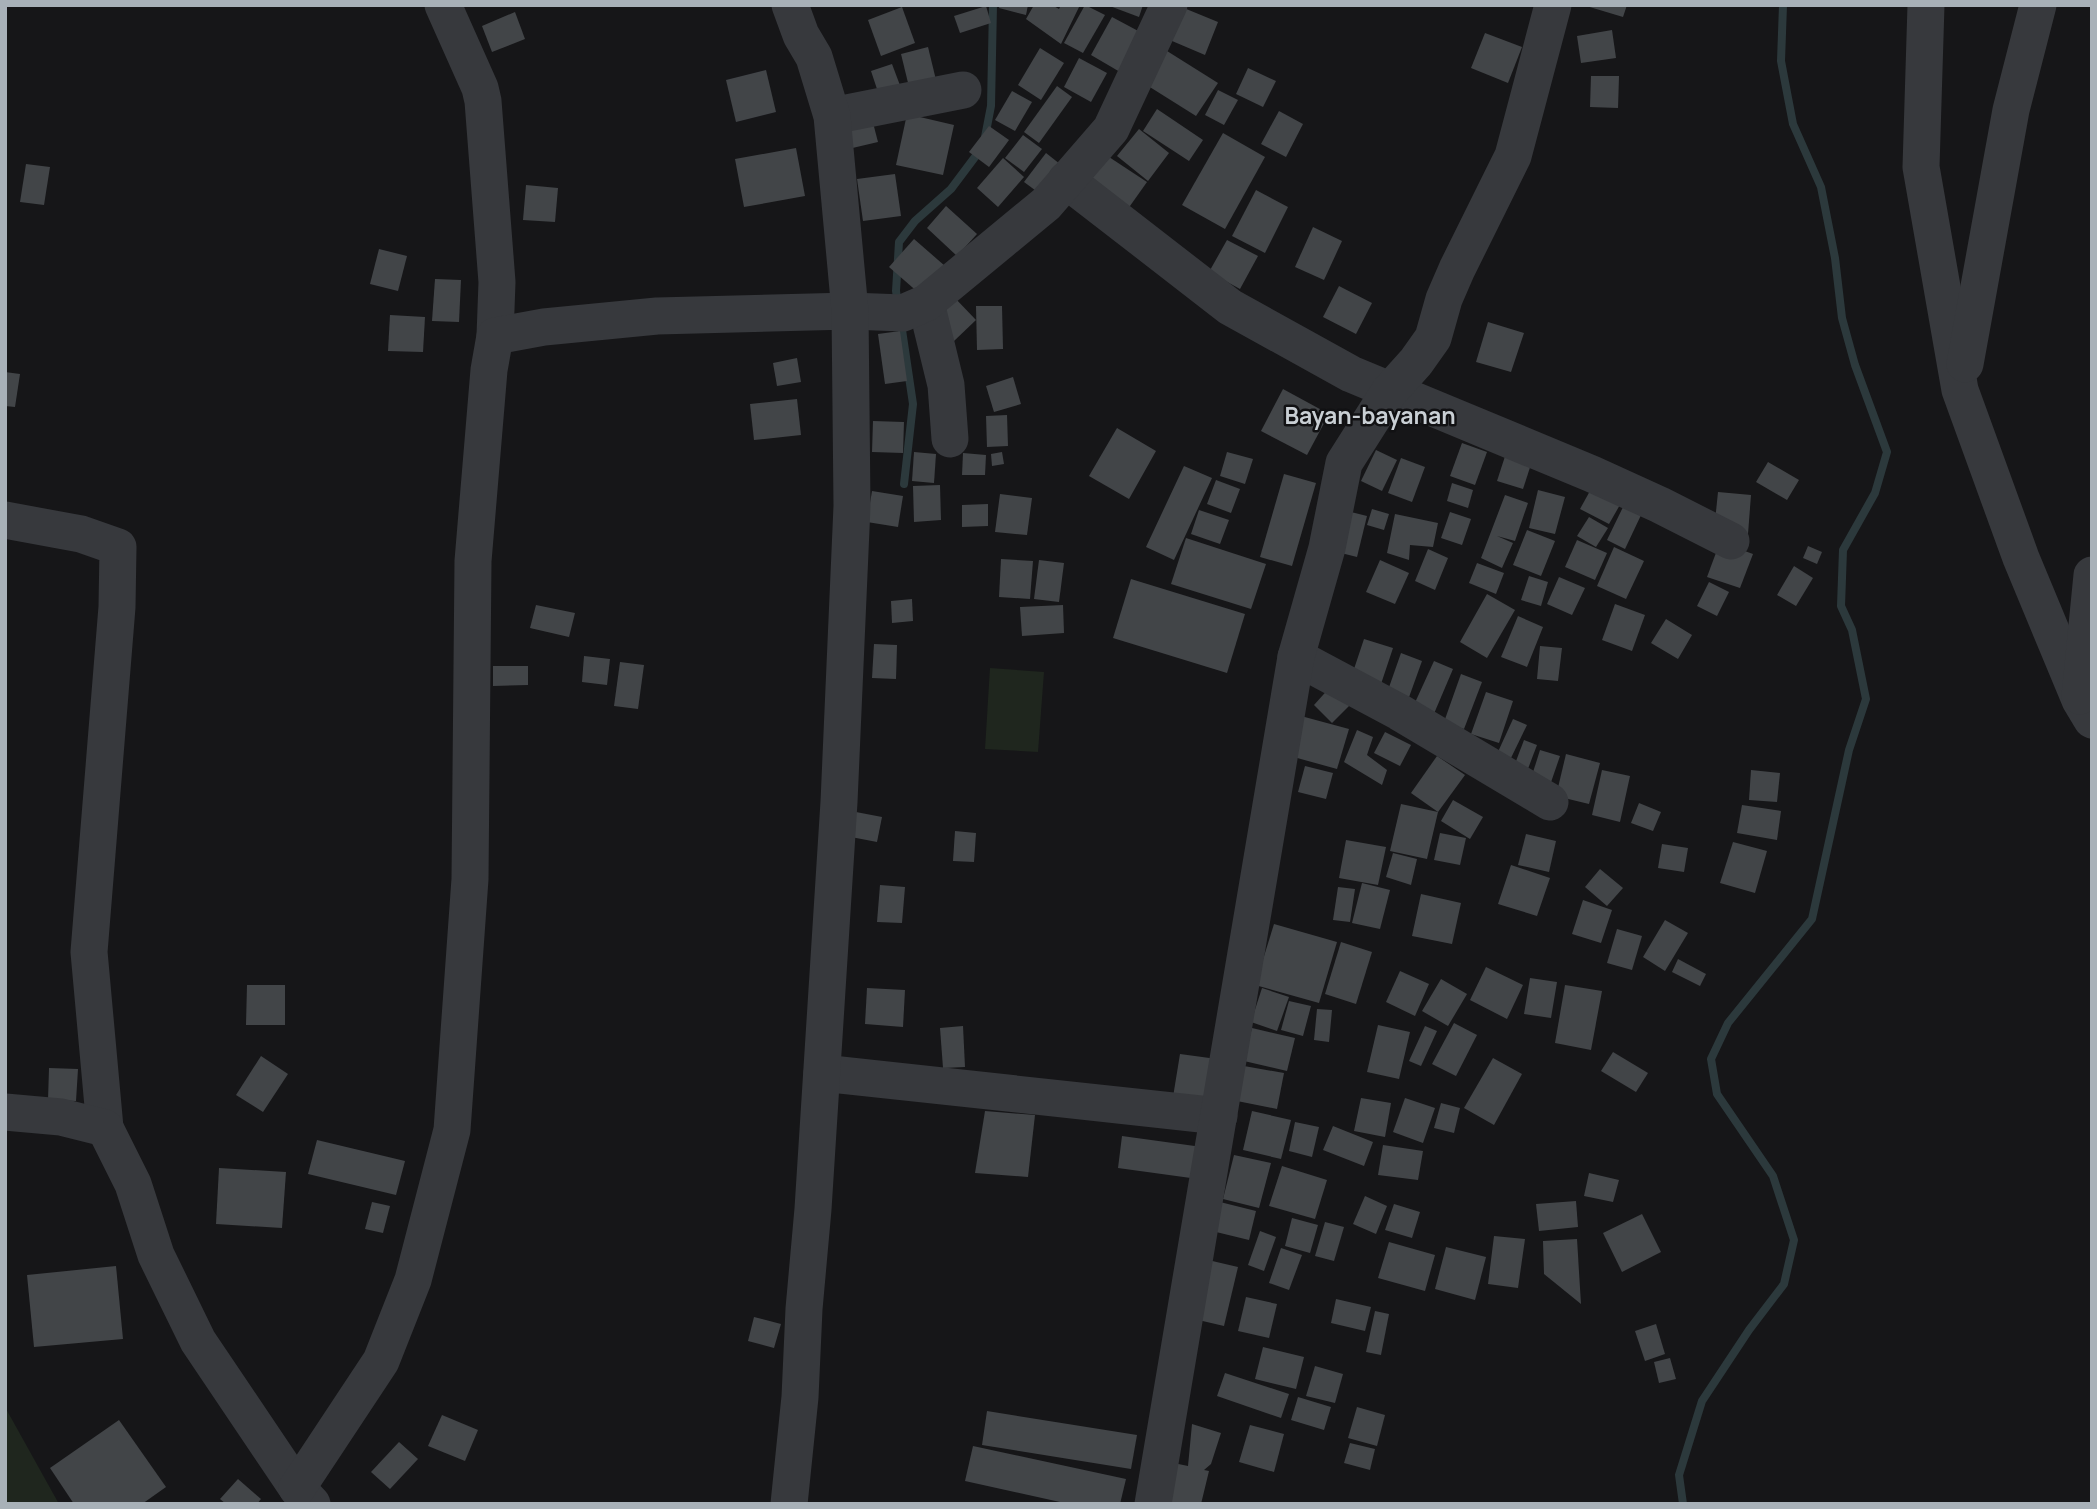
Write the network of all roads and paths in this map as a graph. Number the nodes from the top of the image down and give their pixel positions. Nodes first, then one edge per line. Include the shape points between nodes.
1 (443, 5) edge
2 (790, 5) edge
3 (1169, 5) edge
4 (1553, 5) edge
5 (1926, 5) edge
6 (2038, 5) edge
7 (963, 90) dead end
8 (832, 116) junction
9 (1066, 180) junction
10 (907, 310) junction
11 (850, 311) junction
12 (495, 336) junction
13 (1960, 390) junction
14 (1389, 391) junction
15 (950, 439) dead end
16 (5, 520) edge
17 (1731, 541) dead end
18 (2092, 575) edge
19 (1296, 657) junction
20 (2086, 710) edge
21 (1550, 802) dead end
22 (822, 1073) junction
23 (5, 1112) edge
24 (1219, 1116) junction
25 (105, 1128) junction
26 (304, 1496) edge
27 (789, 1504) edge
28 (1153, 1504) edge

1 - 12 street via 484,101 497,282
2 - 8 street via 814,57
3 - 9 street via 1111,129
4 - 14 street via 1513,156 1457,269 1433,338
5 - 13 street via 1921,167
6 - 13 street via 2011,110
7 - 8 street
8 - 11 street
9 - 10 street via 1046,204
9 - 14 street via 1230,307
10 - 11 street
10 - 15 street via 946,385
11 - 12 street via 657,316
11 - 22 street via 852,541
12 - 26 street via 473,561 470,879 452,1130 413,1280 381,1361
13 - 20 street via 2021,558
14 - 17 street via 1592,474
14 - 19 street via 1344,463 1327,548
16 - 25 street via 81,534 118,547 89,952
18 - 20 street
19 - 21 street
19 - 24 street
22 - 24 street
22 - 27 street
23 - 25 street via 61,1117
24 - 28 street
25 - 26 street via 133,1184 156,1255 198,1341

